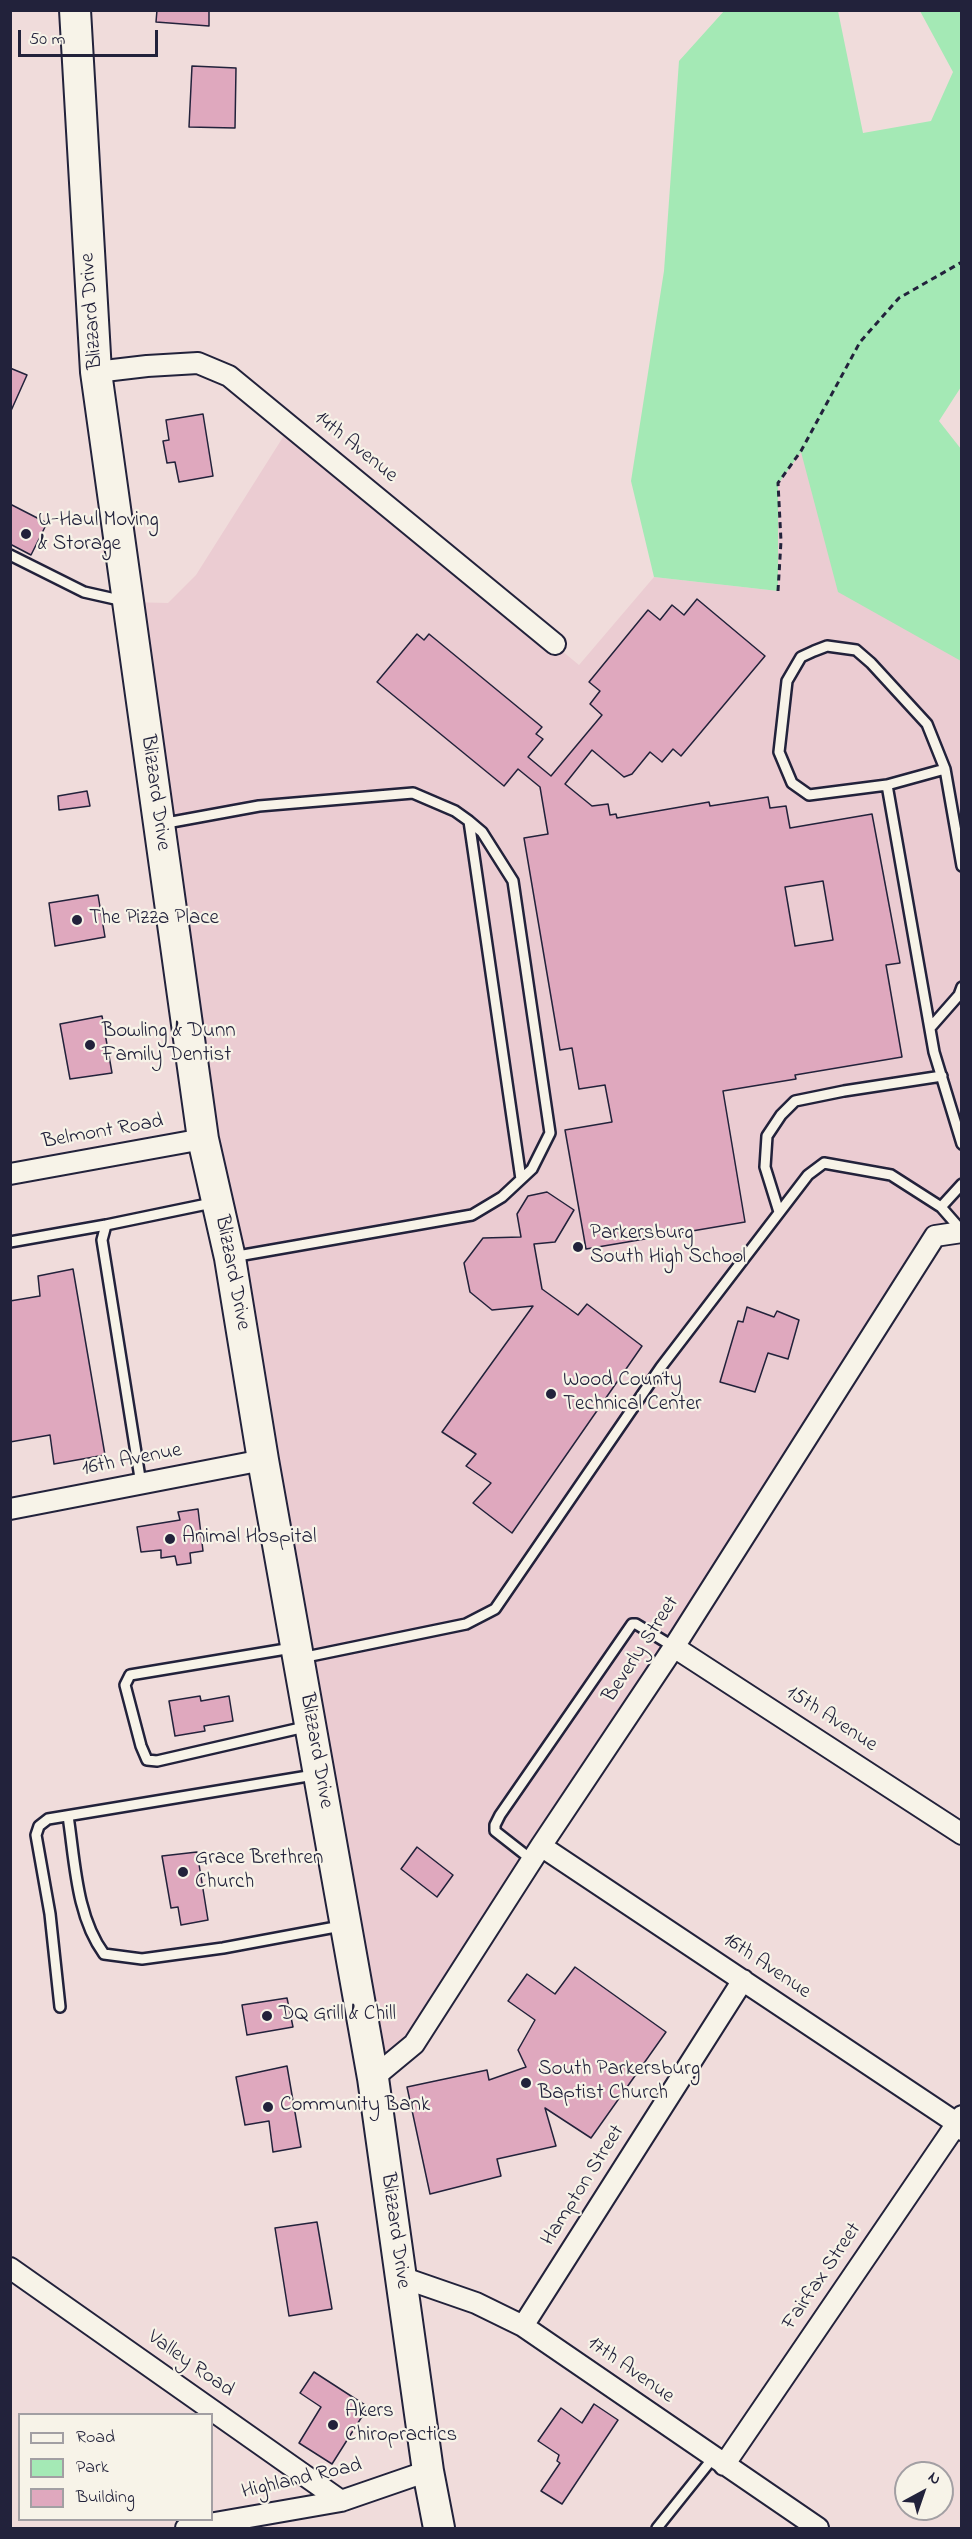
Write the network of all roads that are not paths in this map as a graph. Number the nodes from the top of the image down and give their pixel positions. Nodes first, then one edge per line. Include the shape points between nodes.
1 (75, 10) edge
2 (96, 372) junction
3 (10, 555) edge
4 (128, 602) junction
5 (555, 644) dead end
6 (945, 768) junction
7 (887, 785) junction
8 (469, 821) junction
9 (159, 824) junction
10 (962, 866) edge
11 (962, 987) edge
12 (930, 1028) junction
13 (942, 1076) junction
14 (203, 1139) junction
15 (962, 1144) edge
16 (10, 1174) edge
17 (521, 1179) junction
18 (962, 1184) edge
19 (217, 1201) junction
20 (941, 1207) junction
21 (779, 1212) junction
22 (106, 1226) junction
23 (962, 1232) edge
24 (10, 1242) edge
25 (230, 1257) junction
26 (263, 1460) junction
27 (141, 1484) junction
28 (10, 1509) edge
29 (674, 1647) junction
30 (297, 1653) junction
31 (310, 1726) junction
32 (319, 1774) junction
33 (68, 1816) junction
34 (962, 1834) edge
35 (537, 1853) junction
36 (346, 1925) junction
37 (743, 1980) junction
38 (60, 2007) dead end
39 (373, 2078) junction
40 (960, 2123) edge
41 (10, 2268) edge
42 (401, 2277) junction
43 (523, 2326) junction
44 (718, 2461) junction
45 (428, 2471) junction
46 (341, 2501) junction
47 (186, 2529) edge
48 (439, 2529) edge
49 (657, 2529) edge
50 (818, 2529) edge

1 - 2 main road, Blizzard Drive
2 - 4 main road, Blizzard Drive
2 - 5 street, 14th Avenue via 198,363 229,376
3 - 4 lane via 84,592
4 - 9 main road, Blizzard Drive
6 - 7 lane
6 - 7 lane via 927,724 856,650 827,646 801,657 787,681 779,752 792,783 810,795
6 - 10 lane
7 - 12 lane
8 - 9 lane via 456,811 413,793 259,806
8 - 17 lane
8 - 17 lane via 482,832 513,881 550,1133 532,1169
9 - 14 main road, Blizzard Drive
11 - 12 lane
12 - 13 lane
13 - 15 lane
13 - 21 lane via 795,1101 767,1136 765,1167
14 - 16 street, Belmont Road
14 - 19 main road, Blizzard Drive
17 - 25 lane via 502,1197 472,1215
18 - 20 lane
19 - 22 lane
19 - 25 main road, Blizzard Drive
20 - 21 lane via 891,1175 824,1163 808,1175
20 - 23 lane
21 - 30 lane via 661,1367 495,1609 466,1624
22 - 24 lane
22 - 27 lane via 102,1239
23 - 29 street, Beverly Street via 935,1236
25 - 26 main road, Blizzard Drive
26 - 27 street, 16th Avenue
26 - 30 main road, Blizzard Drive
27 - 28 street, 16th Avenue
29 - 34 street, 15th Avenue
29 - 35 street, Beverly Street
29 - 35 lane via 632,1624 495,1825 495,1831
30 - 31 main road, Blizzard Drive
30 - 31 lane via 130,1676 125,1685 147,1760 157,1761
31 - 32 main road, Blizzard Drive
32 - 33 lane
32 - 36 main road, Blizzard Drive
33 - 36 lane via 91,1937 104,1954 141,1959
33 - 38 lane via 48,1820 39,1826 36,1835
35 - 37 street, 16th Avenue
35 - 39 street, Beverly Street via 414,2044
36 - 39 main road, Blizzard Drive
37 - 40 street, 16th Avenue
37 - 43 street, Hampton Street
39 - 42 main road, Blizzard Drive
40 - 44 street, Fairfax Street
41 - 46 street, Valley Road
42 - 43 street, 17th Avenue via 476,2303
42 - 45 main road, Blizzard Drive
43 - 44 street, 17th Avenue
44 - 49 lane
44 - 50 street, 17th Avenue
45 - 46 street, Highland Road
45 - 48 main road, Blizzard Drive
46 - 47 street, Highland Road

